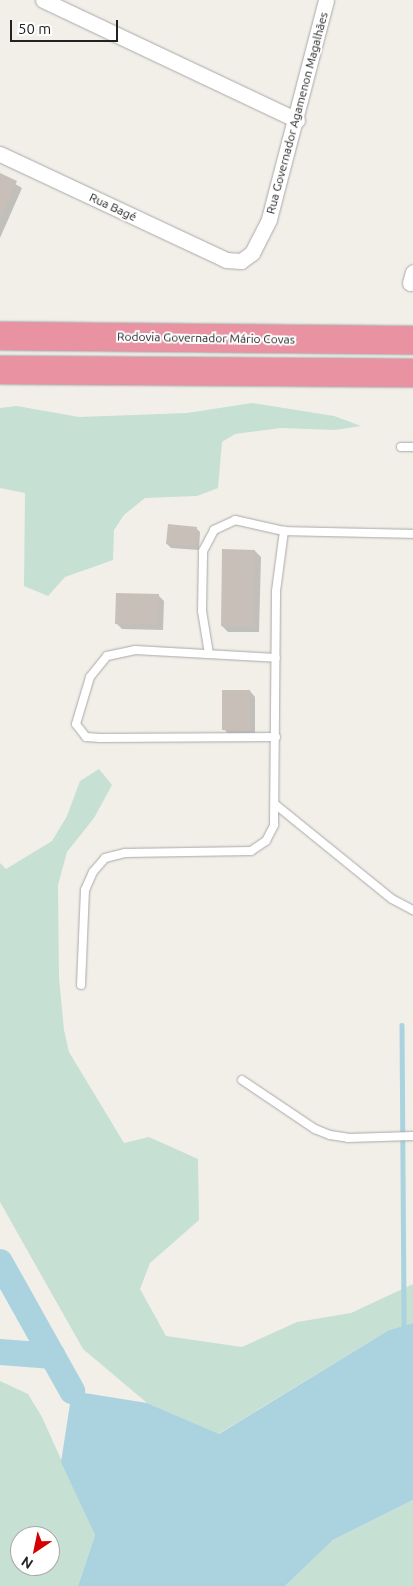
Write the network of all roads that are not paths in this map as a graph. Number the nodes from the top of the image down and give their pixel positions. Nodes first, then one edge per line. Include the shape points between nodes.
1 (43, 0) edge
2 (326, 0) edge
3 (297, 120) junction
4 (0, 154) edge
5 (226, 260) joint
6 (0, 336) edge
7 (413, 340) edge
8 (0, 370) edge
9 (413, 373) edge
10 (401, 447) dead end
11 (413, 447) edge
12 (284, 531) junction
13 (413, 534) edge
14 (209, 654) junction
15 (276, 658) junction
16 (276, 737) junction
17 (276, 805) junction
18 (413, 910) edge
19 (81, 984) dead end
20 (242, 1080) dead end
21 (410, 1136) edge

1 - 3 street
2 - 3 street, Rua Governador Agamenon Magalhães
3 - 5 street, Rua Governador Agamenon Magalhães via 269,219 259,241 252,253 240,261
4 - 5 street, Rua Bagé
6 - 7 highway, Rodovia Governador Mário Covas
8 - 9 highway
10 - 11 lane
12 - 13 lane
12 - 14 lane via 235,520 214,530 203,551 202,610
12 - 15 lane via 277,575
14 - 15 lane
14 - 16 lane via 135,650 108,656 90,677 76,724 79,731 86,737 100,738
15 - 16 lane
16 - 17 lane
17 - 18 lane via 392,898
17 - 19 lane via 274,825 266,841 251,851 125,853 105,858 93,872 85,890
20 - 21 lane via 315,1129 330,1135 348,1138

